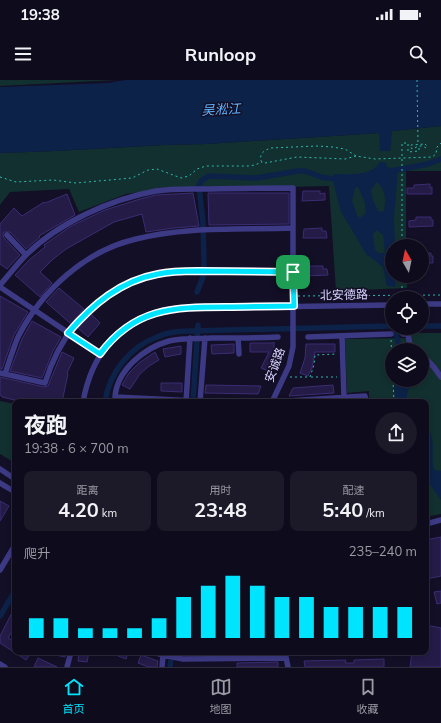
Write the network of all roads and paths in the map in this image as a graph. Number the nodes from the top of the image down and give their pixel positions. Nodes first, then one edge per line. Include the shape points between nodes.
1 (417, 80) edge
2 (441, 144) edge
3 (356, 156) junction
4 (402, 158) junction
5 (262, 162) junction
6 (0, 177) edge
7 (293, 228) junction
8 (7, 235) dead end
9 (402, 239) edge
10 (26, 255) junction
11 (293, 272) junction
12 (0, 286) edge
13 (385, 294) edge
14 (429, 295) edge
15 (441, 295) edge
16 (294, 296) junction
17 (429, 304) edge
18 (441, 304) edge
19 (385, 305) edge
20 (294, 306) junction
21 (34, 310) junction
22 (68, 333) junction
23 (385, 334) edge
24 (389, 335) edge
25 (342, 336) junction
26 (278, 337) dead end
27 (308, 337) dead end
28 (192, 338) junction
29 (203, 338) junction
30 (238, 338) junction
31 (100, 354) junction
32 (238, 354) dead end
33 (343, 354) junction
34 (429, 362) edge
35 (3, 373) edge
36 (284, 377) junction
37 (310, 377) junction
38 (343, 377) junction
39 (441, 377) edge
40 (344, 398) junction
41 (83, 399) edge
42 (151, 399) edge
43 (187, 399) edge
44 (199, 399) edge
45 (273, 399) edge
46 (334, 399) edge
47 (366, 399) edge
48 (394, 399) edge
49 (0, 469) edge
50 (12, 477) edge
51 (0, 483) edge
52 (12, 490) edge
53 (441, 520) edge
54 (429, 523) edge
55 (12, 549) edge
56 (0, 569) edge
57 (70, 655) edge
58 (165, 655) edge
59 (168, 655) edge
60 (286, 655) edge
61 (0, 664) edge
62 (5, 667) edge
63 (68, 667) edge
64 (162, 667) edge
65 (288, 667) edge

1 - 4 path via 419,151 408,152 408,143 402,143
2 - 4 path via 438,145 434,156
3 - 4 path via 375,159
3 - 5 path via 345,159 297,158
3 - 5 path via 345,149 332,147 271,148 262,152
4 - 9 path
5 - 6 path via 248,166 206,166 181,178 157,169 148,170 132,178 76,183 53,180 16,182
7 - 10 street, 安诚路 via 293,188 156,191 129,198 80,217 58,230
7 - 11 street, 安诚路
7 - 21 street via 180,232 134,239 106,250 74,268
8 - 10 street
10 - 12 street
11 - 16 street, 安诚路
11 - 22 street via 198,271 159,274 144,278 128,284 98,302
12 - 21 street
13 - 16 path
14 - 15 path
16 - 20 street, 安诚路
17 - 18 street
19 - 20 street, 北安德路
20 - 31 street, 北安德路 via 165,310 129,325 114,337
20 - 36 street, 安诚路 via 293,347
21 - 22 street
21 - 35 street
22 - 31 street
22 - 35 street via 56,354 45,383
23 - 25 street
24 - 48 path via 392,343
25 - 27 street
25 - 33 street
26 - 30 street
28 - 29 street
28 - 42 street via 168,341 147,351 133,362 119,379 115,397
28 - 43 street
29 - 30 street
29 - 44 street
30 - 32 street
31 - 41 street, 北安德路 via 89,376
33 - 37 path via 315,355
33 - 38 street
34 - 39 street
36 - 37 path
36 - 45 street, 安诚路
37 - 38 path
38 - 40 street
40 - 46 street
40 - 47 street via 365,396
49 - 50 street
51 - 52 street
53 - 54 street
55 - 56 street
57 - 63 street
58 - 64 street
59 - 60 street via 183,659
60 - 65 street
61 - 62 street

